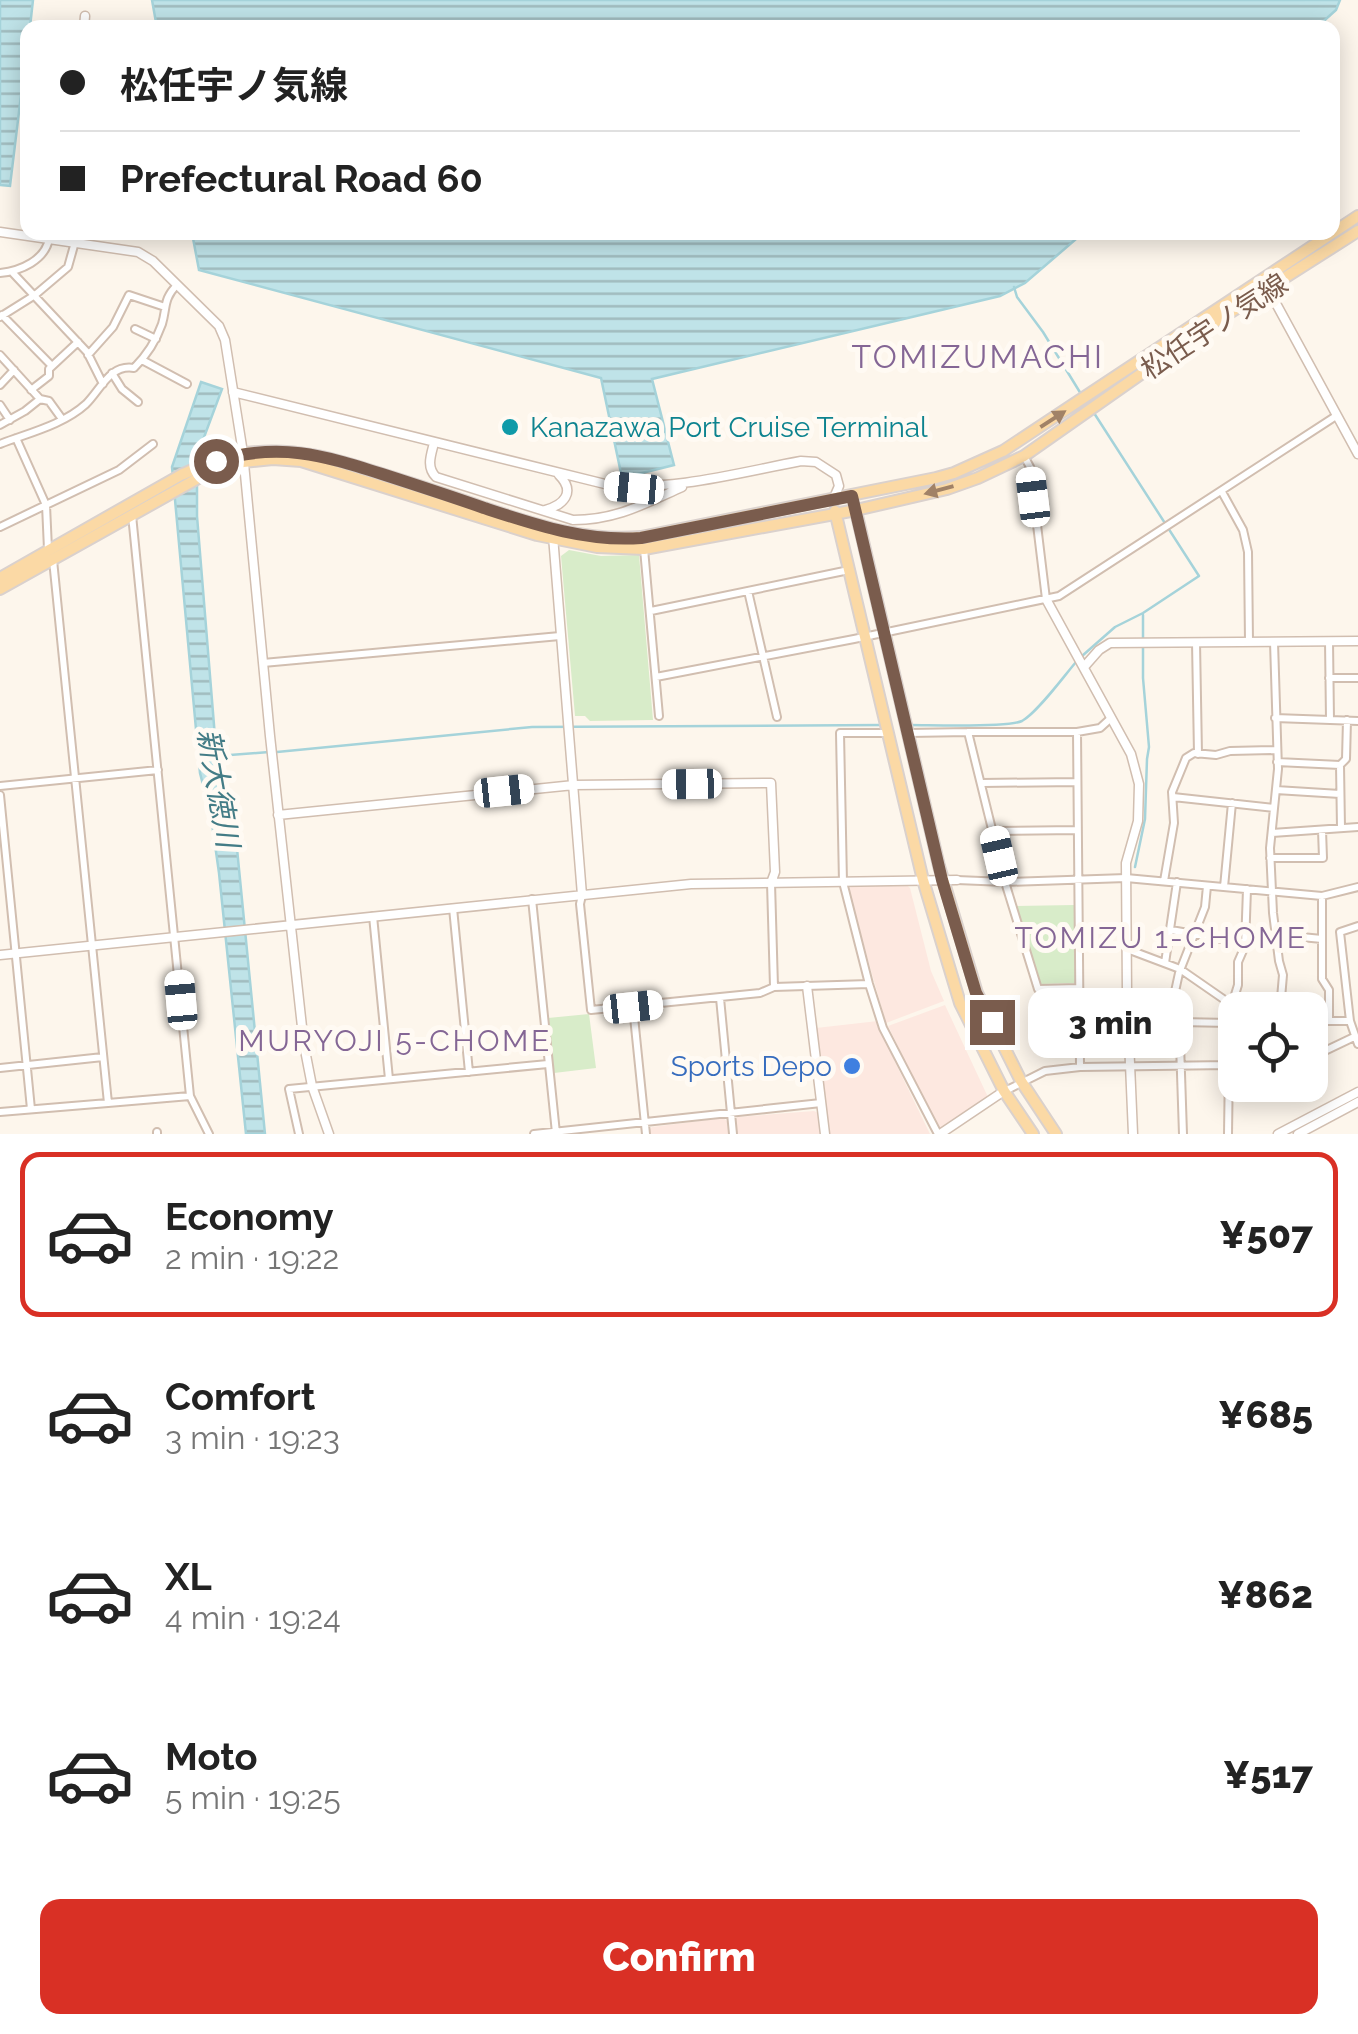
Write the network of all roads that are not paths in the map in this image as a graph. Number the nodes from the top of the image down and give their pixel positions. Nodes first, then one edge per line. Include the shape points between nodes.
1 (85, 16) dead end
2 (85, 20) edge
3 (1358, 231) edge
4 (54, 240) edge
5 (67, 240) edge
6 (1326, 240) edge
7 (75, 242) junction
8 (12, 272) junction
9 (0, 273) edge
10 (1266, 284) junction
11 (177, 285) junction
12 (35, 295) junction
13 (165, 307) junction
14 (1, 316) edge
15 (134, 329) dead end
16 (156, 338) junction
17 (78, 342) junction
18 (88, 354) junction
19 (0, 356) edge
20 (142, 360) junction
21 (52, 366) junction
22 (14, 370) junction
23 (112, 373) junction
24 (103, 384) junction
25 (187, 384) dead end
26 (0, 385) edge
27 (32, 390) junction
28 (233, 392) junction
29 (40, 399) junction
30 (138, 402) dead end
31 (1088, 403) junction
32 (0, 405) edge
33 (1336, 416) junction
34 (62, 419) junction
35 (10, 420) junction
36 (0, 424) edge
37 (16, 438) junction
38 (434, 443) junction
39 (0, 444) edge
40 (153, 444) dead end
41 (1358, 454) edge
42 (1024, 456) junction
43 (243, 458) junction
44 (555, 472) junction
45 (695, 482) junction
46 (839, 486) junction
47 (164, 490) junction
48 (1222, 492) junction
49 (852, 496) junction
50 (833, 500) junction
51 (46, 504) junction
52 (856, 510) junction
53 (541, 511) junction
54 (132, 514) junction
55 (836, 514) junction
56 (1, 523) edge
57 (553, 535) junction
58 (644, 550) junction
59 (51, 554) junction
60 (848, 570) junction
61 (0, 578) edge
62 (0, 589) edge
63 (748, 591) junction
64 (1046, 599) junction
65 (651, 611) junction
66 (884, 632) junction
67 (560, 636) junction
68 (865, 636) junction
69 (1329, 641) junction
70 (1358, 641) edge
71 (1196, 642) junction
72 (1248, 642) junction
73 (1274, 642) junction
74 (763, 657) junction
75 (263, 663) junction
76 (1084, 667) junction
77 (656, 677) junction
78 (1329, 678) junction
79 (1358, 678) edge
80 (659, 716) dead end
81 (777, 717) dead end
82 (1111, 718) junction
83 (1275, 718) junction
84 (1330, 720) junction
85 (1346, 720) junction
86 (1358, 721) edge
87 (968, 732) junction
88 (1077, 732) junction
89 (888, 733) junction
90 (909, 733) junction
91 (1276, 750) junction
92 (1198, 754) junction
93 (1277, 762) junction
94 (1340, 765) junction
95 (158, 770) junction
96 (74, 779) junction
97 (1077, 782) junction
98 (982, 783) junction
99 (574, 784) junction
100 (0, 786) edge
101 (1276, 790) junction
102 (0, 794) edge
103 (1340, 794) junction
104 (1172, 797) junction
105 (1232, 803) junction
106 (1274, 808) junction
107 (278, 816) junction
108 (1358, 827) edge
109 (1342, 828) junction
110 (1077, 830) junction
111 (1322, 830) junction
112 (993, 831) junction
113 (1272, 833) junction
114 (1270, 858) junction
115 (1126, 878) junction
116 (923, 880) junction
117 (942, 880) junction
118 (958, 880) joint
119 (1077, 880) junction
120 (1164, 881) junction
121 (843, 882) junction
122 (1005, 882) junction
123 (1177, 882) junction
124 (771, 884) junction
125 (1207, 886) junction
126 (1224, 887) junction
127 (1358, 888) edge
128 (1246, 889) junction
129 (1271, 892) junction
130 (582, 895) junction
131 (1322, 896) junction
132 (532, 899) junction
133 (453, 908) junction
134 (373, 915) junction
135 (290, 924) junction
136 (1358, 926) edge
137 (1322, 928) junction
138 (1172, 930) junction
139 (1342, 931) junction
140 (1195, 934) junction
141 (175, 937) junction
142 (1276, 938) junction
143 (1322, 938) junction
144 (1245, 942) junction
145 (92, 946) junction
146 (1127, 949) junction
147 (16, 954) junction
148 (0, 955) edge
149 (1164, 963) junction
150 (1180, 969) junction
151 (869, 984) junction
152 (806, 986) junction
153 (774, 987) junction
154 (1079, 988) junction
155 (1327, 988) junction
156 (1347, 989) junction
157 (1236, 992) edge
158 (1282, 992) edge
159 (1218, 995) edge
160 (720, 998) junction
161 (633, 1007) junction
162 (1350, 1020) junction
163 (1329, 1021) joint
164 (1179, 1022) junction
165 (1218, 1024) edge
166 (1356, 1040) edge
167 (1328, 1051) edge
168 (103, 1057) junction
169 (548, 1064) junction
170 (1218, 1065) edge
171 (26, 1066) junction
172 (1131, 1066) junction
173 (1180, 1066) junction
174 (0, 1068) edge
175 (1080, 1068) junction
176 (469, 1072) junction
177 (389, 1080) junction
178 (1021, 1081) junction
179 (312, 1086) junction
180 (1004, 1091) junction
181 (1358, 1092) edge
182 (190, 1096) junction
183 (1230, 1102) edge
184 (1358, 1102) edge
185 (108, 1103) junction
186 (822, 1103) junction
187 (31, 1109) junction
188 (0, 1112) edge
189 (731, 1112) junction
190 (645, 1122) junction
191 (556, 1133) edge
192 (210, 1134) edge
193 (298, 1134) edge
194 (329, 1134) edge
195 (534, 1134) edge
196 (646, 1134) edge
197 (733, 1134) edge
198 (825, 1134) edge
199 (939, 1134) edge
200 (1033, 1134) edge
201 (1056, 1134) edge
202 (1133, 1134) edge
203 (1184, 1134) edge
204 (1228, 1134) edge
205 (1278, 1134) edge
206 (1298, 1134) edge

1 - 2 street
3 - 10 main road, 松任宇ノ気線
4 - 8 street
5 - 7 street
6 - 10 main road, 松任宇ノ気線
7 - 11 street via 138,252
7 - 12 street via 68,266
8 - 9 street
8 - 12 street
10 - 31 main road, 松任宇ノ気線
10 - 33 street
11 - 13 street
11 - 28 street via 218,326
12 - 14 street
12 - 17 street
13 - 16 street
13 - 18 street via 129,295 113,328
14 - 21 street
15 - 16 street
16 - 20 street
17 - 18 street
17 - 21 street
18 - 24 street
19 - 22 street
20 - 23 street
20 - 25 street
21 - 27 street
22 - 26 street
22 - 27 street
23 - 24 street
23 - 30 street
24 - 34 street
27 - 29 street
28 - 38 street
28 - 43 street
29 - 34 street
29 - 35 street
31 - 42 main road, 松任宇ノ気線
49 -> 31 main road, 松任宇ノ気線 via 985,461
32 - 35 street
33 - 41 street
33 - 48 street
34 - 37 street
35 - 36 street
37 - 39 street
37 - 51 street
38 - 44 street
38 - 53 street via 429,464 436,477
40 - 51 street via 119,470
42 -> 52 main road, 松任宇ノ気線 via 947,489
42 - 64 street
43 - 47 main road, 松任宇ノ気線
43 - 57 main road, 松任宇ノ気線 via 284,451 325,456
43 - 75 street
44 - 45 street via 634,488
44 - 53 street via 564,479 566,499
45 - 46 street via 801,461 836,475
45 - 53 street via 594,520
46 - 49 street
46 - 50 street
47 - 54 main road, 松任宇ノ気線
47 - 59 main road, 松任宇ノ気線
48 - 64 street
48 - 72 street via 1248,552
49 - 50 main road, 松任宇ノ気線
49 - 52 main road
50 - 55 main road
50 - 57 main road, 松任宇ノ気線 via 641,538
51 - 56 street
51 - 59 street
52 - 55 main road, 松任宇ノ気線
52 - 66 main road
54 - 59 main road, 松任宇ノ気線
54 - 95 street
55 - 58 main road, 松任宇ノ気線
55 - 60 main road
57 - 58 main road, 松任宇ノ気線 via 597,548
57 - 67 street
58 - 65 street
59 - 61 main road, 松任宇ノ気線
59 - 62 main road, 松任宇ノ気線
59 - 96 street
60 - 63 street
60 - 68 main road
63 - 65 street
63 - 74 street
64 - 66 street
64 - 76 street
65 - 77 street
66 - 68 street
66 - 90 main road
67 - 75 street
67 - 99 street
68 - 74 street
68 - 89 main road
69 - 70 street
69 - 73 street
69 - 78 street
71 - 72 street
71 - 76 street via 1110,643
71 - 92 street
72 - 73 street
73 - 83 street
74 - 77 street
74 - 81 street
75 - 107 street
76 - 82 street
77 - 80 street
78 - 79 street
78 - 84 street
82 - 88 street via 1100,728
82 - 115 street via 1139,784
83 - 84 street
83 - 91 street
84 - 85 street
85 - 86 street
85 - 94 street via 1346,758
87 - 88 street
87 - 90 street
87 - 98 street
88 - 97 street
89 - 116 main road
89 - 121 street via 840,733
90 - 117 main road
91 - 92 street
91 - 93 street
92 - 104 street via 1186,758
93 - 94 street
93 - 101 street
94 - 103 street
95 - 96 street
95 - 141 street
96 - 100 street
96 - 145 street
97 - 98 street
97 - 110 street
98 - 112 street
99 - 107 street
99 - 124 street via 772,783
99 - 130 street
101 - 103 street
101 - 106 street
102 - 147 street
103 - 109 street
104 - 105 street
104 - 120 street
105 - 106 street
105 - 126 street
106 - 113 street
107 - 135 street
108 - 109 street
109 - 111 street
110 - 112 street
110 - 119 street
111 - 113 street
111 - 114 street via 1323,858
112 - 122 street
113 - 114 street
114 - 129 street
115 - 119 street
115 - 120 street
115 - 146 street
116 - 117 street
116 - 121 street
116 - 180 main road via 960,1003
117 - 118 street
117 - 178 main road via 976,993
118 - 122 street
119 - 122 street
119 - 154 street
120 - 123 street
121 - 124 street
121 - 151 street
122 - 154 street via 1038,989
123 - 125 street
123 - 138 street
124 - 130 street
124 - 153 street
125 - 126 street
125 - 140 street
126 - 128 street
127 - 131 street
128 - 129 street
128 - 144 street
129 - 131 street
129 - 142 street
130 - 132 street
130 - 161 street via 591,1010
131 - 137 street
132 - 133 street
132 - 169 street
133 - 134 street
133 - 176 street
134 - 135 street
134 - 177 street
135 - 141 street
135 - 179 street
136 - 139 street
137 - 139 street
137 - 143 street
138 - 140 street
138 - 149 street
139 - 156 street
140 - 144 street
140 - 150 street
141 - 145 street
141 - 182 street
142 - 143 street
142 - 144 street
142 - 158 street
143 - 155 street
144 - 157 street
145 - 147 street
145 - 168 street
146 - 149 street
146 - 172 street
147 - 148 street
147 - 171 street
149 - 150 street
150 - 159 street
150 - 164 street via 1171,1010
151 - 152 street
151 - 199 street via 883,1028
152 - 153 street
152 - 186 street
153 - 160 street
154 - 175 street
155 - 156 street
155 - 163 street
156 - 162 street
160 - 161 street
160 - 189 street
161 - 190 street
162 - 163 street
162 - 166 street
164 - 165 street
164 - 173 street
166 - 167 street
168 - 171 street
168 - 185 street
169 - 176 street
169 - 191 street
170 - 173 street
171 - 174 street
171 - 187 street
172 - 173 street
172 - 175 street
172 - 202 street
173 - 203 street
175 - 178 street
176 - 177 street
177 - 179 street
178 - 180 street
178 - 201 main road
179 - 193 street via 289,1090
179 - 194 street
180 - 199 street
180 - 200 main road
181 - 205 street
182 - 185 street
182 - 192 street
183 - 204 street
184 - 206 street
185 - 187 street
186 - 189 street
186 - 198 street
187 - 188 street
189 - 190 street
189 - 197 street
190 - 191 street
190 - 196 street
191 - 195 street

